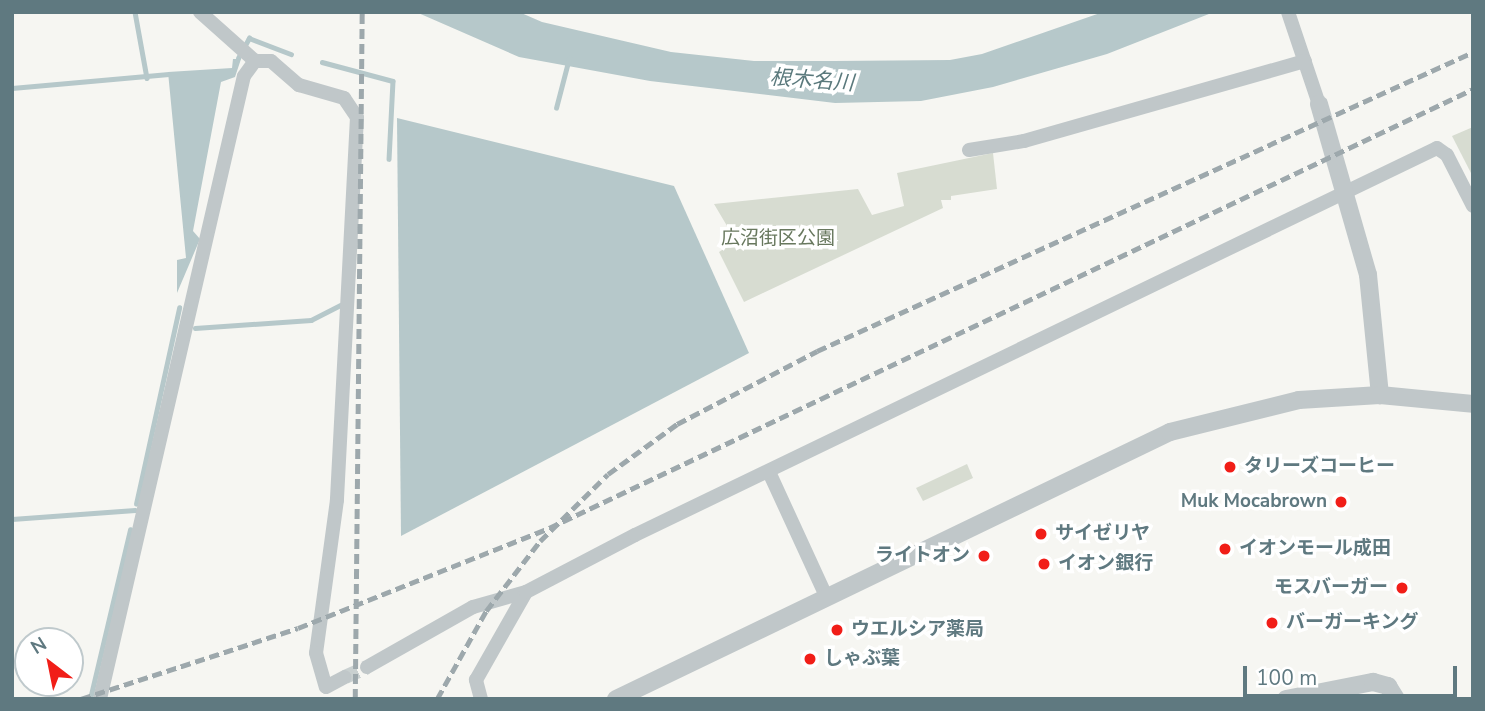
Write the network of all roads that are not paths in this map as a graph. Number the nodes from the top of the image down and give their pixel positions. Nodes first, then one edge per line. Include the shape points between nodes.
1 (200, 12) edge
2 (1288, 12) edge
3 (246, 53) junction
4 (1302, 53) junction
5 (1319, 104) joint
6 (969, 150) dead end
7 (1346, 189) junction
8 (1473, 205) edge
9 (1380, 395) junction
10 (1473, 404) edge
11 (769, 472) junction
12 (526, 592) junction
13 (826, 596) junction
14 (367, 667) tunnel mouth
15 (345, 677) tunnel mouth
16 (100, 699) edge
17 (481, 699) edge
18 (616, 699) edge
19 (1286, 699) edge
20 (1396, 699) edge

1 - 3 street
2 - 4 street
3 - 15 street via 271,61 299,85 344,98 357,117 337,500 316,653 326,687
3 - 16 street
4 - 5 street
4 - 6 street via 1024,141
5 - 7 street
7 - 8 street via 1437,148 1447,155
7 - 9 street via 1368,275
7 - 11 street
9 - 10 street
9 - 13 street via 1263,406 1170,432
11 - 12 street
11 - 13 street
12 - 14 street via 473,607
12 - 17 street via 476,680
13 - 18 street
19 - 20 street via 1373,682 1388,686

